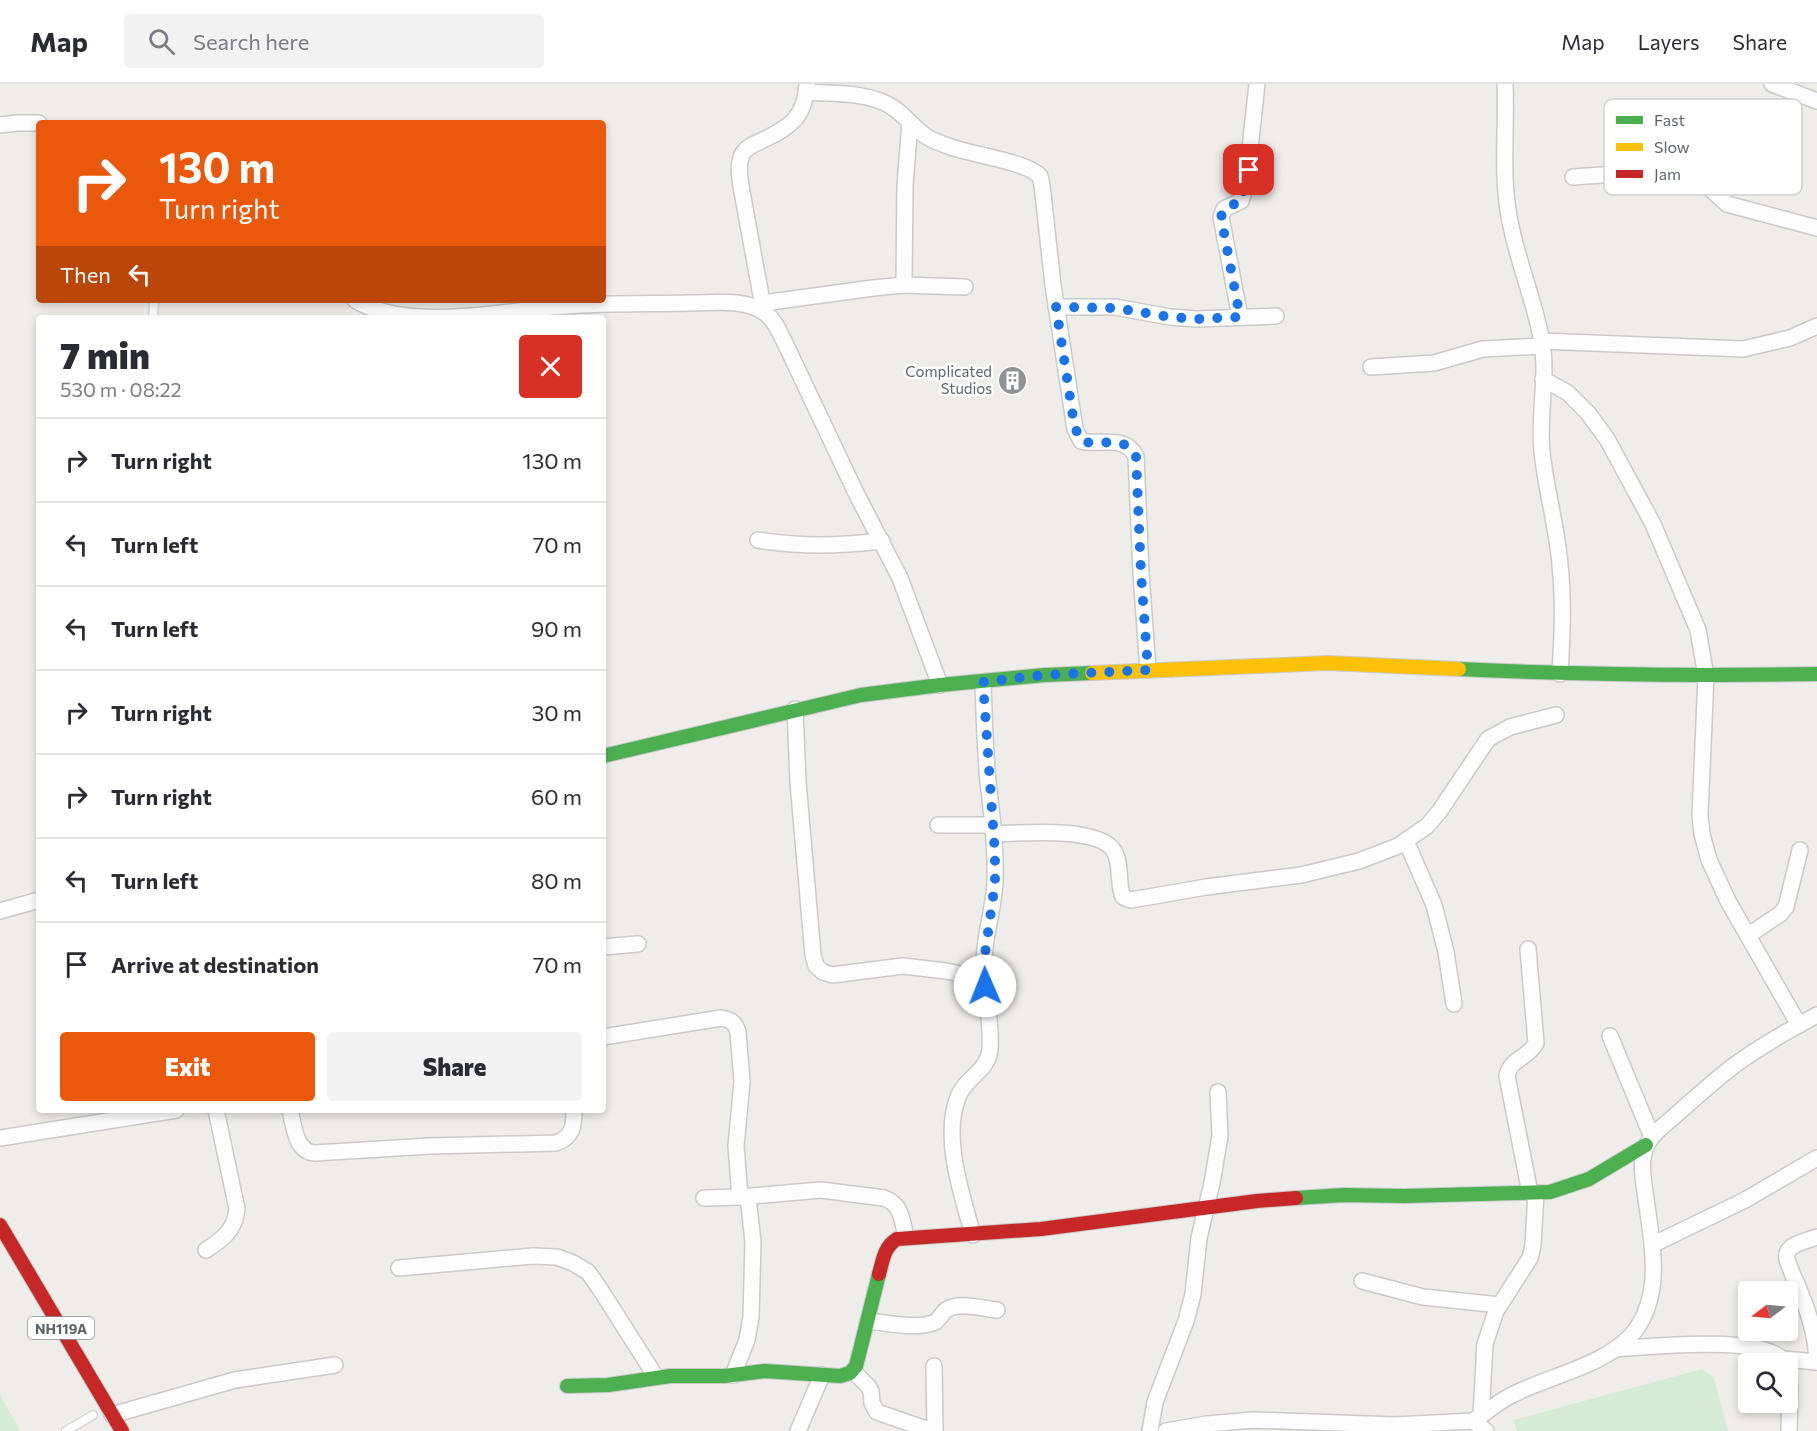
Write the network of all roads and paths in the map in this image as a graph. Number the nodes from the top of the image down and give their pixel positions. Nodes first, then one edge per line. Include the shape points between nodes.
1 (1257, 84) edge
2 (1505, 84) edge
3 (1772, 84) edge
4 (807, 88) edge
5 (1817, 101) edge
6 (910, 122) junction
7 (36, 123) edge
8 (0, 125) edge
9 (1604, 175) edge
10 (1573, 177) dead end
11 (1717, 195) edge
12 (1817, 228) edge
13 (904, 285) junction
14 (965, 287) dead end
15 (359, 303) edge
16 (543, 304) edge
17 (1056, 307) junction
18 (764, 308) junction
19 (373, 313) edge
20 (408, 315) edge
21 (483, 315) edge
22 (1276, 316) dead end
23 (1240, 317) junction
24 (1817, 326) edge
25 (1542, 343) junction
26 (1371, 367) dead end
27 (1543, 379) junction
28 (758, 540) dead end
29 (882, 541) junction
30 (1148, 670) junction
31 (1560, 674) junction
32 (1817, 674) edge
33 (1706, 676) junction
34 (983, 682) junction
35 (940, 685) junction
36 (795, 709) junction
37 (1556, 716) dead end
38 (606, 755) edge
39 (938, 825) dead end
40 (993, 830) junction
41 (1406, 841) junction
42 (1800, 850) dead end
43 (36, 901) edge
44 (0, 910) edge
45 (1749, 935) junction
46 (638, 944) dead end
47 (606, 947) edge
48 (1528, 949) dead end
49 (985, 979) junction
50 (1454, 1004) dead end
51 (1817, 1015) edge
52 (1799, 1025) junction
53 (606, 1036) edge
54 (1610, 1036) dead end
55 (1218, 1092) dead end
56 (157, 1113) edge
57 (217, 1113) edge
58 (291, 1113) edge
59 (574, 1113) edge
60 (0, 1138) edge
61 (1649, 1141) junction
62 (1817, 1158) edge
63 (1533, 1193) junction
64 (744, 1197) junction
65 (704, 1198) dead end
66 (1206, 1207) junction
67 (0, 1225) edge
68 (973, 1235) junction
69 (1817, 1237) edge
70 (906, 1238) junction
71 (1652, 1245) junction
72 (206, 1250) dead end
73 (399, 1268) dead end
74 (1362, 1281) dead end
75 (1500, 1305) junction
76 (997, 1310) dead end
77 (867, 1321) junction
78 (1615, 1349) junction
79 (1776, 1353) edge
80 (1817, 1362) edge
81 (1798, 1363) edge
82 (335, 1365) dead end
83 (934, 1366) dead end
84 (853, 1371) junction
85 (733, 1375) junction
86 (822, 1375) junction
87 (656, 1377) junction
88 (567, 1386) dead end
89 (1789, 1413) edge
90 (93, 1415) dead end
91 (112, 1415) junction
92 (1480, 1425) edge
93 (1252, 1426) edge
94 (66, 1431) edge
95 (122, 1431) edge
96 (798, 1431) edge
97 (933, 1431) edge
98 (1150, 1431) edge
99 (1166, 1431) edge
100 (1789, 1431) edge

1 - 23 street via 1246,185 1239,203 1221,212
2 - 25 street via 1508,214
3 - 5 street
4 - 6 street via 879,100
4 - 18 street via 801,113 794,122 745,150 741,157 742,192
6 - 13 street
6 - 17 street via 934,140 1025,167 1040,176
7 - 8 street
9 - 10 street
11 - 12 street via 1727,204
13 - 14 street
13 - 18 street via 842,291
15 - 19 street
16 - 18 street via 723,303
16 - 21 street
17 - 23 street via 1115,308 1188,319
17 - 30 street via 1078,437 1085,442 1118,442 1132,449 1136,456
18 - 29 street via 811,393
19 - 20 street
22 - 23 street
24 - 25 street via 1790,338 1743,349
25 - 26 street via 1483,349 1434,363
25 - 27 street
27 - 31 street via 1542,453 1562,595
27 - 33 street via 1568,393 1588,413 1634,488 1698,630
28 - 29 street via 794,546
29 - 35 street
30 - 31 main road via 1328,663
30 - 34 main road
31 - 33 main road
32 - 33 main road
33 - 45 street via 1702,834 1717,881
34 - 35 main road
34 - 40 street
35 - 36 main road via 861,695
36 - 38 main road
36 - 49 street via 816,966 832,975 903,966
37 - 41 street via 1510,727 1488,739 1427,826
39 - 40 street
40 - 41 street via 1080,834 1111,847 1123,897 1131,900 1301,875 1378,855
40 - 49 street via 995,883 986,939
41 - 50 street via 1437,913
42 - 45 street via 1786,907
43 - 44 street
45 - 52 street
46 - 47 street
48 - 63 street via 1536,1043 1527,1055 1513,1062 1507,1076
49 - 68 street via 990,1053 986,1064 958,1095 953,1115 957,1172
51 - 52 street
52 - 61 street via 1737,1063
53 - 64 street via 721,1018 735,1024 741,1082 735,1146
54 - 61 street
55 - 66 street via 1220,1136
56 - 60 street
57 - 72 street via 237,1209 232,1229
58 - 59 street via 303,1149 315,1153 556,1143 572,1131
61 - 63 main road via 1573,1188
61 - 71 street via 1642,1174
62 - 71 street via 1745,1200
63 - 66 main road via 1344,1195
63 - 75 street via 1530,1258
64 - 65 street
64 - 70 street via 821,1190 884,1198 898,1207
64 - 85 street via 753,1242 751,1317
66 - 68 main road
66 - 98 street via 1186,1321 1155,1402
67 - 91 main road, NH119A
68 - 70 main road
69 - 80 street via 1789,1249 1787,1262 1815,1336
70 - 77 main road via 890,1243 885,1251
71 - 78 street via 1651,1295 1644,1317
73 - 87 street via 533,1256 557,1257 573,1263 588,1272
74 - 75 street via 1423,1297
75 - 92 street via 1485,1344
76 - 77 street via 952,1307 936,1322 925,1324
77 - 84 main road
78 - 79 street via 1689,1343
78 - 92 street via 1509,1396
80 - 81 street
82 - 91 street via 235,1380
83 - 97 street
84 - 86 main road via 840,1376
84 - 97 street via 868,1386 878,1412
85 - 86 main road via 781,1371
85 - 87 main road
86 - 96 street
87 - 88 main road via 608,1385
89 - 100 street
90 - 94 lane
91 - 95 main road, NH119A
92 - 93 street
93 - 99 street via 1207,1424

